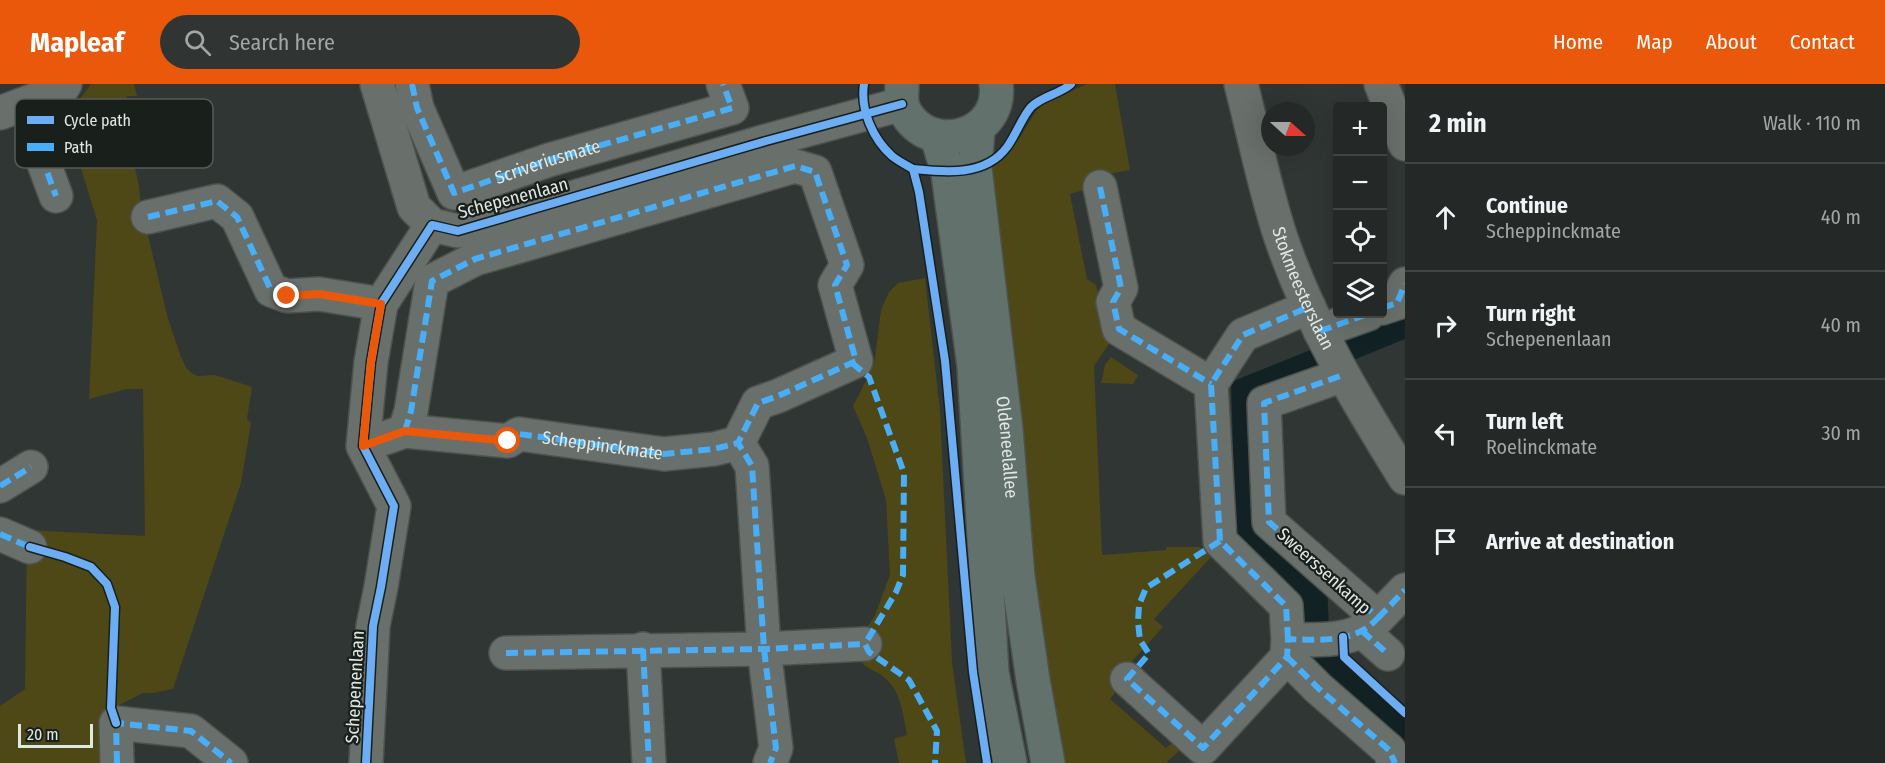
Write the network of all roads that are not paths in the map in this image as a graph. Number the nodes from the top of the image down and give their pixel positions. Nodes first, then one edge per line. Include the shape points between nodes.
1 (65, 84) edge
2 (377, 84) edge
3 (412, 84) edge
4 (723, 84) edge
5 (996, 84) edge
6 (1241, 84) edge
7 (1381, 84) edge
8 (902, 94) edge
9 (38, 99) edge
10 (978, 129) junction
11 (937, 136) junction
12 (1405, 144) edge
13 (46, 168) edge
14 (1100, 187) dead end
15 (56, 196) dead end
16 (148, 217) dead end
17 (432, 225) junction
18 (1405, 284) edge
19 (381, 304) junction
20 (1387, 307) edge
21 (1363, 318) edge
22 (1327, 344) junction
23 (1211, 384) junction
24 (405, 431) junction
25 (738, 443) junction
26 (363, 446) junction
27 (31, 467) dead end
28 (1405, 478) edge
29 (0, 486) edge
30 (0, 534) edge
31 (30, 547) dead end
32 (1405, 590) edge
33 (1370, 625) junction
34 (865, 644) dead end
35 (1301, 644) junction
36 (764, 649) junction
37 (643, 650) junction
38 (506, 653) dead end
39 (1388, 654) dead end
40 (1126, 679) dead end
41 (117, 763) edge
42 (231, 763) edge
43 (366, 763) edge
44 (649, 763) edge
45 (770, 763) edge
46 (1010, 763) edge
47 (1048, 763) edge
48 (1395, 763) edge

1 - 9 street via 62,90
2 - 17 street via 414,207
3 - 4 street, Scriveriusmate via 417,108 454,193 549,160 732,108
5 - 10 main road via 994,106
6 - 22 street, Stokmeesterslaan via 1280,235
7 - 12 street
8 - 11 main road via 917,127
8 - 17 street, Schepenenlaan via 766,141 458,231
10 - 11 main road via 964,135
10 - 47 main road, Oldeneelallee via 975,168 1006,429 1017,577
11 - 46 main road, Oldeneelallee via 948,173 974,366 992,673
13 - 15 street
14 - 23 street via 1120,288 1113,302 1119,328
16 - 19 street via 217,201 237,217 271,290 287,296 319,294
17 - 19 street
18 - 20 street via 1397,303
19 - 26 street
21 - 22 street
22 - 23 street via 1243,335
22 - 28 street, Stokmeesterslaan
22 - 33 street, Sweerssenkamp via 1264,403 1269,522
23 - 35 street via 1220,541 1286,606
24 - 25 street, Scheppinckmate via 508,441 519,434 664,454
24 - 25 street via 432,281 475,259 795,166 815,172 847,265 835,285 856,361 758,403
24 - 26 street, Scheppinckmate
25 - 36 street via 752,466
26 - 43 street, Schepenenlaan via 394,506 373,626
27 - 29 street
30 - 31 street
32 - 33 street
33 - 35 street, Sweerssenkamp
33 - 39 street
34 - 36 street
35 - 40 street via 1203,748
35 - 48 street via 1318,688 1389,750
36 - 37 street
36 - 45 street via 776,748
37 - 38 street
37 - 44 street
41 - 42 street via 116,723 191,731

